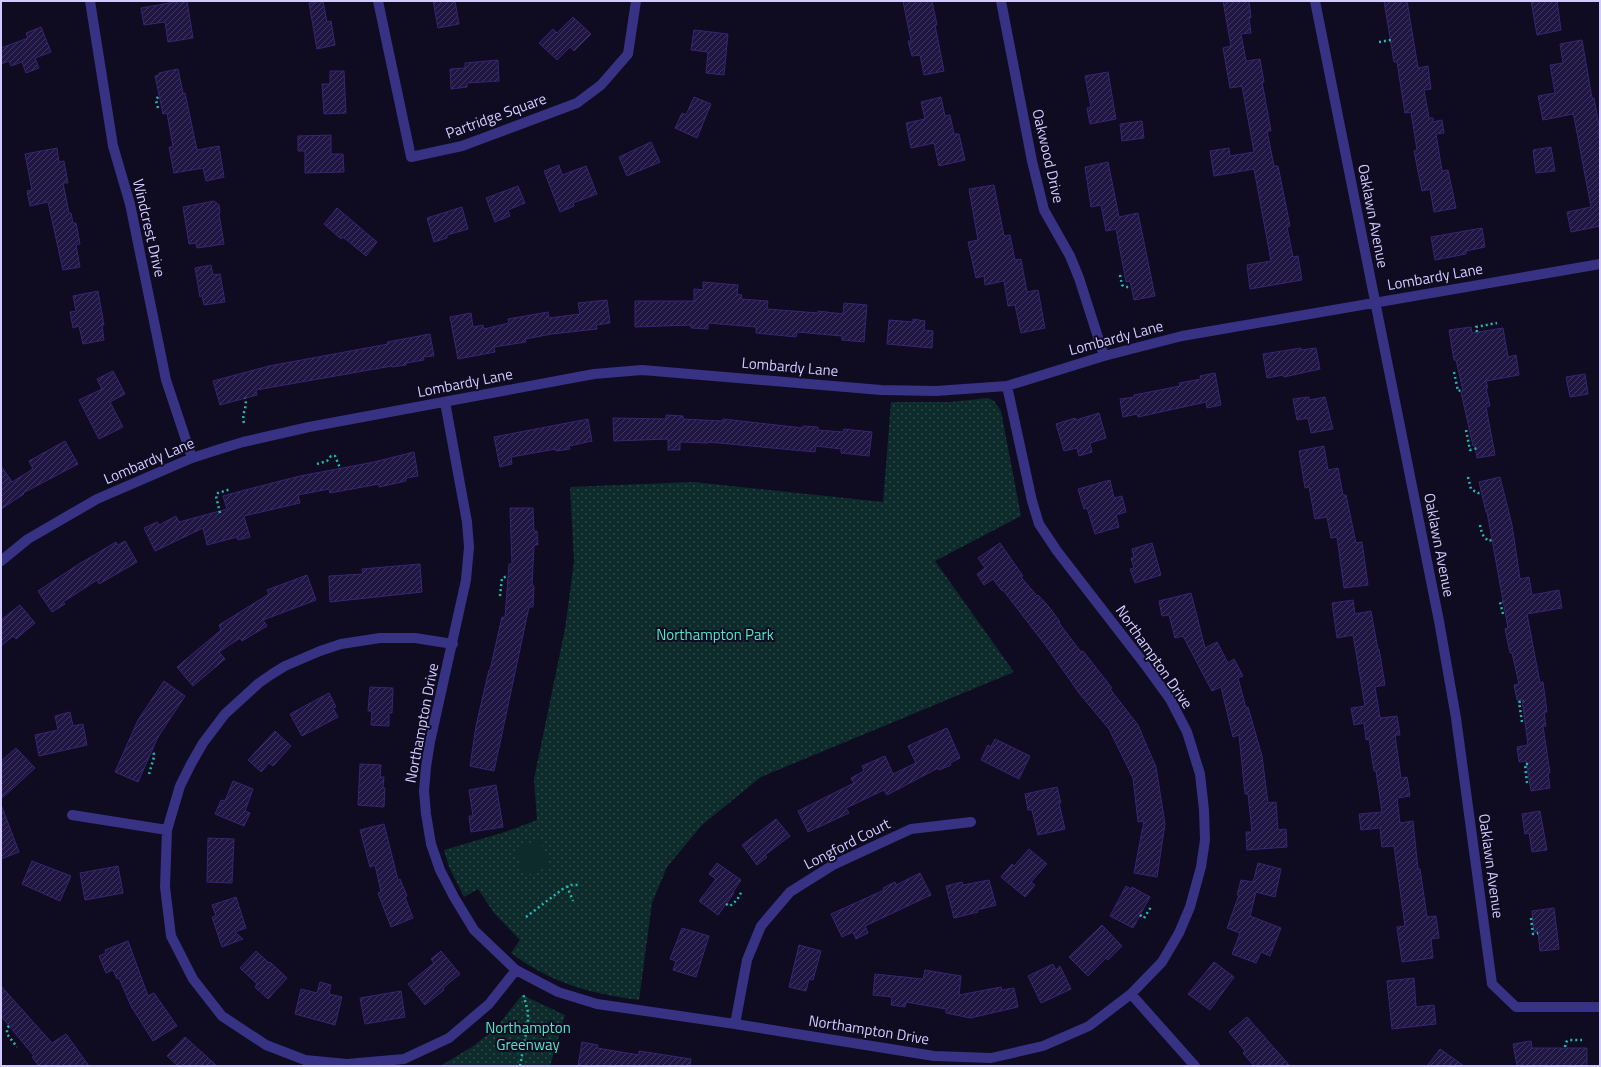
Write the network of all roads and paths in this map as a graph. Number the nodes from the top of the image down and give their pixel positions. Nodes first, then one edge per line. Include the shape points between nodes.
1 (90, 1) edge
2 (378, 1) edge
3 (636, 1) edge
4 (1001, 1) edge
5 (1315, 1) edge
6 (1391, 40) dead end
7 (1379, 42) dead end
8 (159, 95) dead end
9 (158, 108) dead end
10 (1600, 264) edge
11 (1120, 276) dead end
12 (1131, 287) dead end
13 (1376, 302) junction
14 (1497, 323) dead end
15 (1477, 332) dead end
16 (1104, 356) junction
17 (1454, 372) dead end
18 (1007, 386) junction
19 (1462, 390) dead end
20 (245, 398) dead end
21 (445, 402) junction
22 (244, 422) dead end
23 (1466, 430) dead end
24 (1478, 448) dead end
25 (192, 458) junction
26 (317, 464) dead end
27 (340, 468) dead end
28 (1468, 477) dead end
29 (231, 489) dead end
30 (1482, 493) dead end
31 (220, 513) dead end
32 (1480, 525) dead end
33 (1492, 540) dead end
34 (1, 561) edge
35 (508, 576) dead end
36 (500, 596) dead end
37 (1503, 602) dead end
38 (1503, 614) dead end
39 (453, 644) junction
40 (1524, 701) dead end
41 (1522, 722) dead end
42 (151, 751) dead end
43 (1528, 764) dead end
44 (149, 774) dead end
45 (1527, 783) dead end
46 (72, 815) dead end
47 (971, 822) dead end
48 (167, 830) junction
49 (578, 885) dead end
50 (567, 886) junction
51 (742, 891) dead end
52 (573, 901) dead end
53 (726, 904) dead end
54 (1151, 907) dead end
55 (1140, 915) dead end
56 (526, 917) dead end
57 (1531, 918) dead end
58 (1538, 933) dead end
59 (516, 970) junction
60 (523, 993) dead end
61 (1131, 994) junction
62 (1600, 1008) edge
63 (735, 1024) junction
64 (9, 1026) dead end
65 (1582, 1040) dead end
66 (17, 1047) dead end
67 (1565, 1047) dead end
68 (305, 1063) edge
69 (520, 1066) edge
70 (1195, 1066) edge

1 - 25 street, Windcrest Drive via 113,146 130,204 166,380
2 - 3 street, Partridge Square via 411,157 462,146 577,103 601,85 628,54
4 - 16 street, Oakwood Drive via 1044,210 1080,278
5 - 13 street, Oaklawn Avenue
6 - 7 path
8 - 9 path via 156,100
10 - 13 street, Lombardy Lane
11 - 12 path via 1122,286
13 - 16 street, Lombardy Lane via 1182,336
13 - 62 street, Oaklawn Avenue via 1456,718 1492,984 1516,1006
14 - 15 path via 1476,327
16 - 18 street, Lombardy Lane
17 - 19 path via 1458,391
18 - 21 street, Lombardy Lane via 936,391 881,390 642,370 594,374
18 - 61 street, Northampton Drive via 1039,524 1170,699 1187,732 1200,774 1205,840 1196,888 1179,933 1162,962
20 - 22 path via 247,406 242,418
21 - 25 street, Lombardy Lane via 274,435
21 - 39 street, Northampton Drive via 467,522 469,547 466,580
23 - 24 path via 1470,450
25 - 34 street, Lombardy Lane via 98,499 28,539
26 - 27 path via 335,456
28 - 30 path via 1471,489
29 - 31 path via 216,496
32 - 33 path via 1482,534 1488,541
35 - 36 path via 502,578
37 - 38 path via 1500,602
39 - 48 street via 414,638 364,640 320,651 272,674 225,714 203,743 180,786
39 - 59 street, Northampton Drive via 426,766 424,791 431,844 440,870 474,930
40 - 41 path via 1519,702
42 - 44 path via 154,757
43 - 45 path via 1525,764
46 - 48 street
47 - 63 street, Longford Court via 911,829 833,865 790,892 761,926 747,960
48 - 68 street via 165,887 171,936 193,979 222,1016 266,1045
49 - 50 path
50 - 52 path
50 - 56 path
51 - 53 path via 730,906
54 - 55 path via 1144,918
57 - 58 path via 1533,934
59 - 63 street, Northampton Drive via 558,992 597,1004
59 - 68 street via 489,1004 449,1038 404,1059 347,1064
60 - 69 path via 528,1022
61 - 63 street, Northampton Drive via 1089,1026 1043,1046 991,1058 934,1056
61 - 70 street
64 - 66 path via 7,1034
65 - 67 path via 1569,1040

